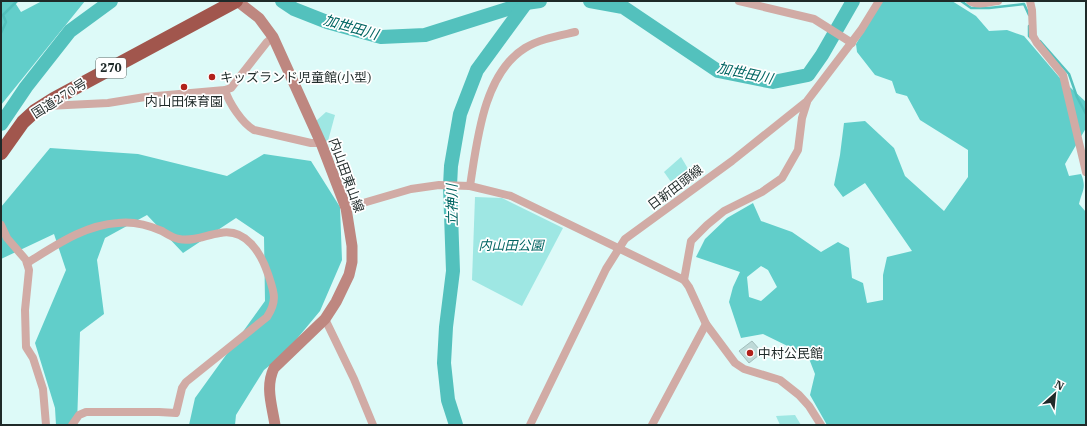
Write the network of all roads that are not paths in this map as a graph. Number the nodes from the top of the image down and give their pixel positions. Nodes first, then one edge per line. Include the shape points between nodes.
1 (237, 1) edge
2 (739, 1) edge
3 (879, 1) edge
4 (970, 1) edge
5 (998, 1) edge
6 (1030, 1) edge
7 (575, 32) dead end
8 (273, 37) junction
9 (850, 42) junction
10 (225, 90) junction
11 (807, 101) junction
12 (43, 106) junction
13 (321, 143) junction
14 (1, 153) edge
15 (1086, 172) edge
16 (467, 186) junction
17 (346, 208) junction
18 (1, 225) edge
19 (619, 248) junction
20 (27, 263) junction
21 (684, 280) junction
22 (325, 319) junction
23 (706, 324) junction
24 (46, 425) edge
25 (72, 425) edge
26 (275, 425) edge
27 (373, 425) edge
28 (530, 425) edge
29 (652, 425) edge
30 (821, 425) edge

1 - 8 street, 内山田東山線 via 259,18
1 - 12 highway, 国道270号 / 270
2 - 9 street via 815,20
3 - 9 street, 日新田頭線 via 862,30
4 - 5 street
6 - 15 street via 1033,36 1063,75
7 - 16 street via 543,40 525,48 509,62 488,97
8 - 10 street via 231,88
8 - 13 street, 内山田東山線
9 - 11 street, 日新田頭線
10 - 12 street via 108,103
10 - 13 street via 228,99 248,126 254,130
11 - 19 street, 日新田頭線 via 625,239
11 - 21 street via 798,150 782,178 762,192 724,211 691,241
12 - 14 highway, 国道270号 / 270 via 23,122
13 - 17 street, 内山田東山線
16 - 17 street via 437,185 411,189
16 - 19 street via 511,196
17 - 22 street, 内山田東山線 via 352,262 349,275
18 - 20 street via 7,238
19 - 21 street
19 - 28 street, 日新田頭線 via 606,269
20 - 24 street via 29,270 25,310 26,347 33,358 42,390
20 - 25 street via 66,239 97,227 118,223 146,225 179,239 193,240 221,232 232,232 258,251 275,296 272,310 267,317 186,382 176,413 86,412 79,415
21 - 23 street
22 - 26 street, 内山田東山線 via 274,368 269,388
22 - 27 street
23 - 29 street
23 - 30 street via 735,362 744,369 780,380 799,395

